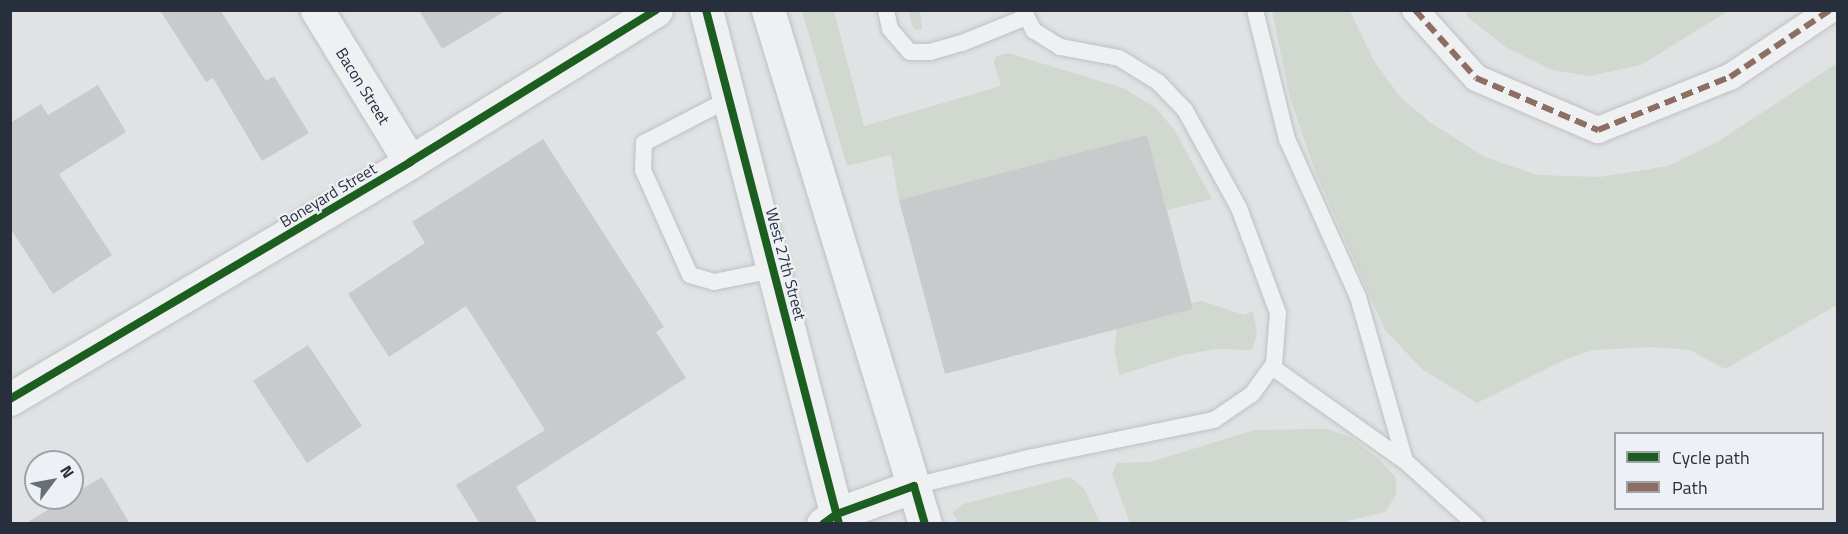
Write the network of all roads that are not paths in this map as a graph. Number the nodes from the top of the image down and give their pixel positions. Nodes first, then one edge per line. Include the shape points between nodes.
1 (317, 10) edge
2 (656, 10) edge
3 (706, 10) edge
4 (768, 10) edge
5 (886, 10) edge
6 (1255, 10) edge
7 (1415, 10) edge
8 (1830, 10) edge
9 (1025, 14) edge
10 (729, 99) junction
11 (410, 162) junction
12 (773, 270) junction
13 (1272, 367) junction
14 (10, 399) edge
15 (1405, 461) junction
16 (914, 486) junction
17 (833, 520) edge
18 (925, 524) edge
19 (1475, 524) edge

1 - 11 street, Bacon Street
2 - 11 street, Boneyard Street
3 - 10 street, West 27th Street
4 - 16 street
5 - 9 lane via 890,29 910,52 930,52 962,43
6 - 15 lane via 1287,139 1358,297
7 - 8 street via 1476,78 1598,130 1730,77
9 - 13 lane via 1034,31 1060,47 1119,58 1158,82 1185,110 1239,208 1278,313
10 - 12 street, West 27th Street
10 - 12 lane via 644,143 643,170 690,275 714,282
11 - 14 street, Boneyard Street
12 - 17 street, West 27th Street
13 - 15 lane
13 - 16 lane via 1252,394 1214,420
15 - 19 lane
16 - 17 street
16 - 18 street

